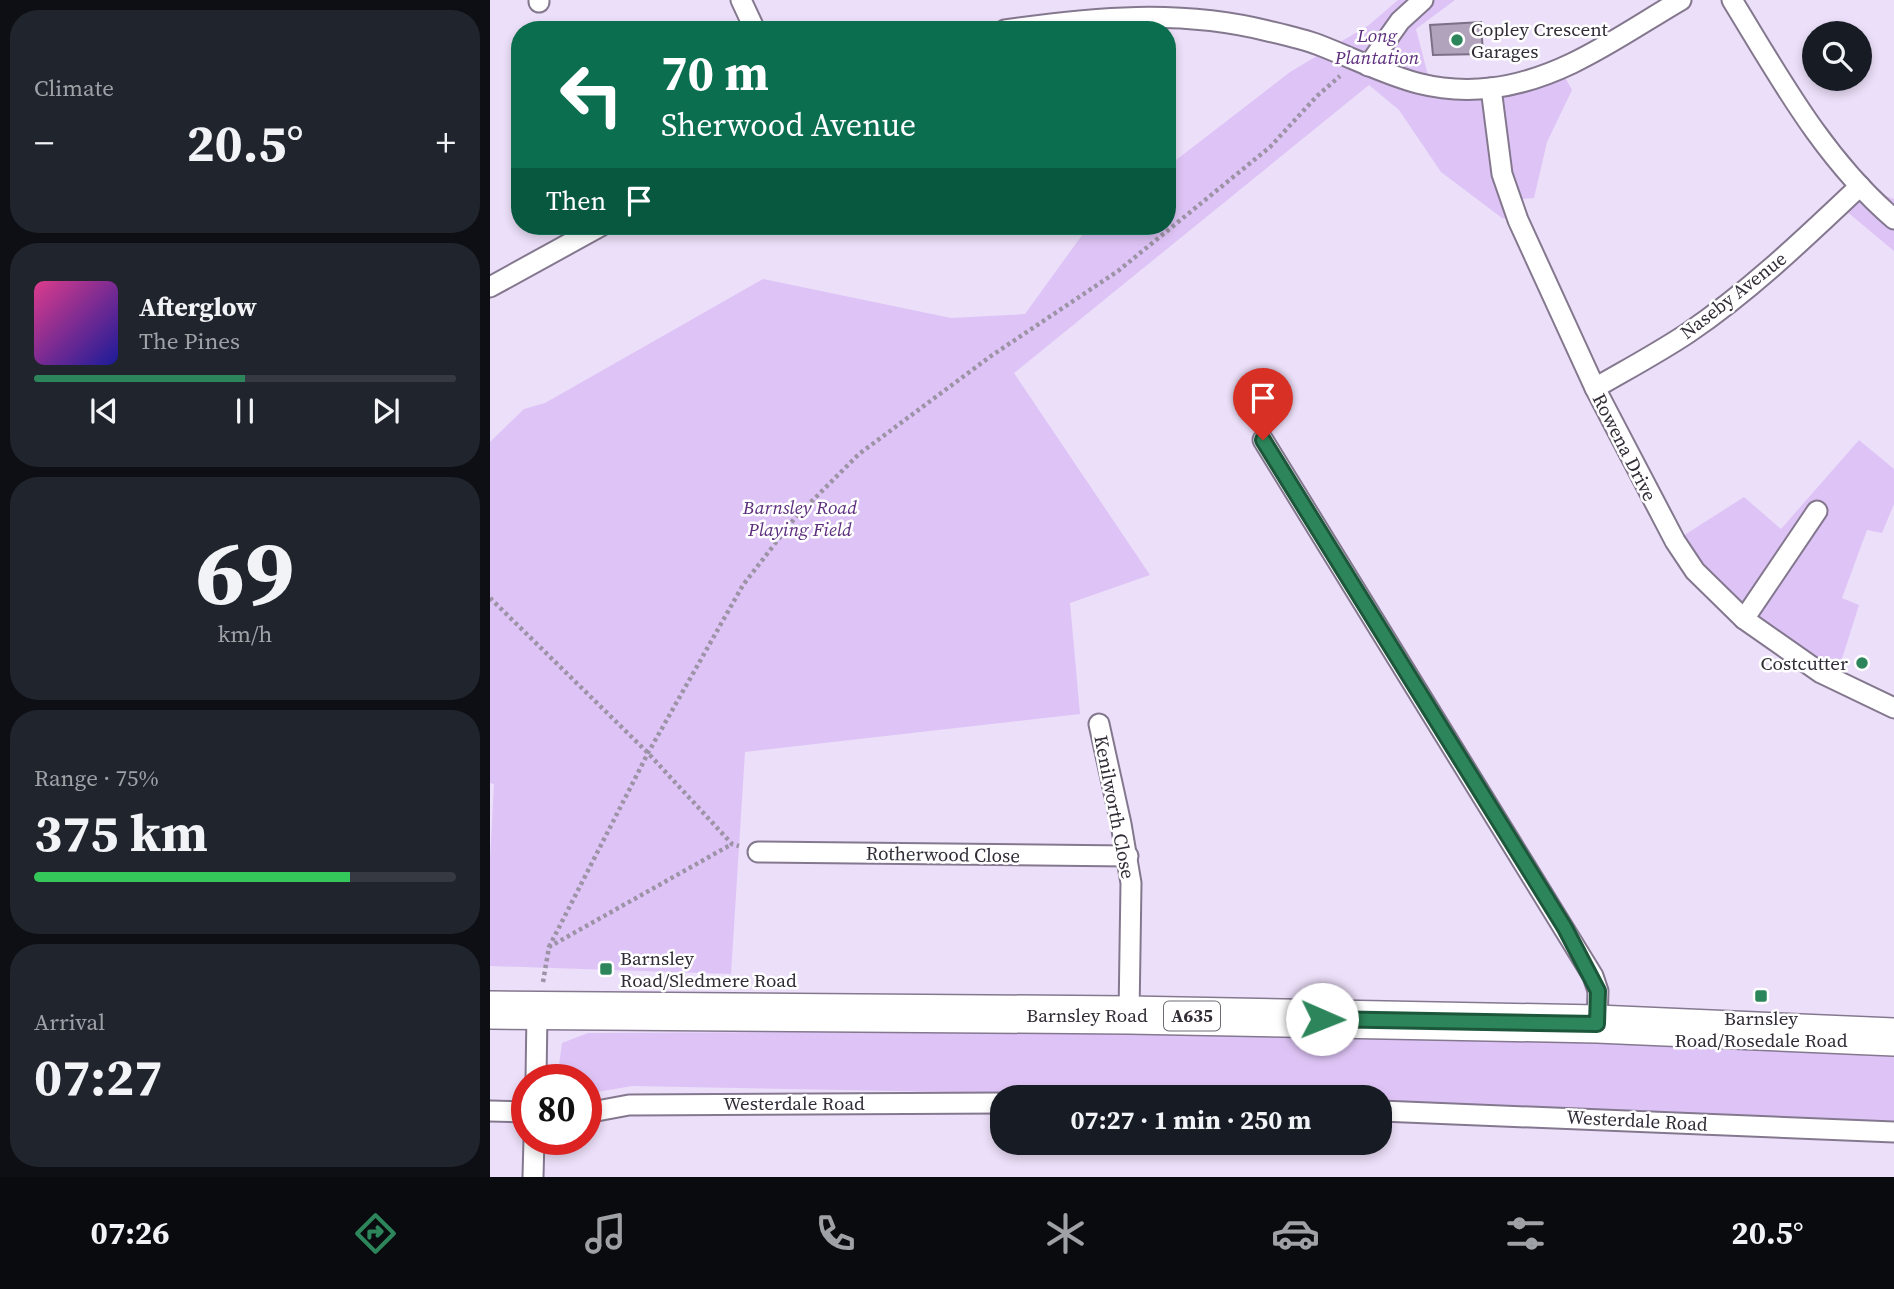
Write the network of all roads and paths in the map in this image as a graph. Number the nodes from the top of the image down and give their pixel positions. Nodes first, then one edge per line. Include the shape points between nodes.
1 (741, 0) edge
2 (1423, 0) edge
3 (1681, 0) edge
4 (1732, 0) edge
5 (1168, 8) edge
6 (751, 21) edge
7 (1063, 21) edge
8 (1362, 63) junction
9 (1491, 88) junction
10 (1860, 186) junction
11 (1894, 219) edge
12 (1176, 224) edge
13 (585, 235) edge
14 (1162, 235) edge
15 (490, 287) edge
16 (1595, 388) junction
17 (1263, 440) dead end
18 (1817, 511) dead end
19 (490, 598) edge
20 (1744, 619) junction
21 (1894, 708) edge
22 (1099, 724) dead end
23 (648, 753) junction
24 (732, 844) junction
25 (758, 852) joint
26 (1128, 856) junction
27 (549, 947) junction
28 (540, 999) junction
29 (490, 1010) edge
30 (1129, 1015) junction
31 (1597, 1024) junction
32 (1894, 1037) edge
33 (537, 1064) edge
34 (990, 1102) edge
35 (490, 1111) edge
36 (602, 1111) edge
37 (1392, 1111) edge
38 (511, 1112) edge
39 (1894, 1132) edge
40 (534, 1155) edge
41 (533, 1177) edge

1 - 6 street
2 - 8 street
3 - 9 street via 1561,71
4 - 10 street via 1812,131
5 - 7 street
5 - 8 street via 1317,44
8 - 9 street via 1409,83
8 - 12 path via 1317,96 1270,147
9 - 16 street, Rowena Drive via 1502,174 1513,206
10 - 11 street
10 - 16 street, Naseby Avenue via 1719,311
13 - 15 street
14 - 23 path via 859,454 794,519 743,585
16 - 20 street, Rowena Drive via 1675,541 1695,571
17 - 31 street via 1593,976 1598,991
18 - 20 street
19 - 23 path
20 - 21 street, Rowena Drive via 1821,673
22 - 26 street, Kenilworth Close
23 - 24 path
23 - 27 path
24 - 25 path
24 - 27 path
25 - 26 street, Rotherwood Close
26 - 30 street, Kenilworth Close
27 - 28 path
28 - 29 highway, Barnsley Road / A635
28 - 30 highway, Barnsley Road / A635
28 - 33 street
30 - 31 highway, Barnsley Road / A635
31 - 32 highway, Barnsley Road / A635
34 - 36 street, Westerdale Road via 629,1105
35 - 38 street
37 - 39 street, Westerdale Road
40 - 41 street

